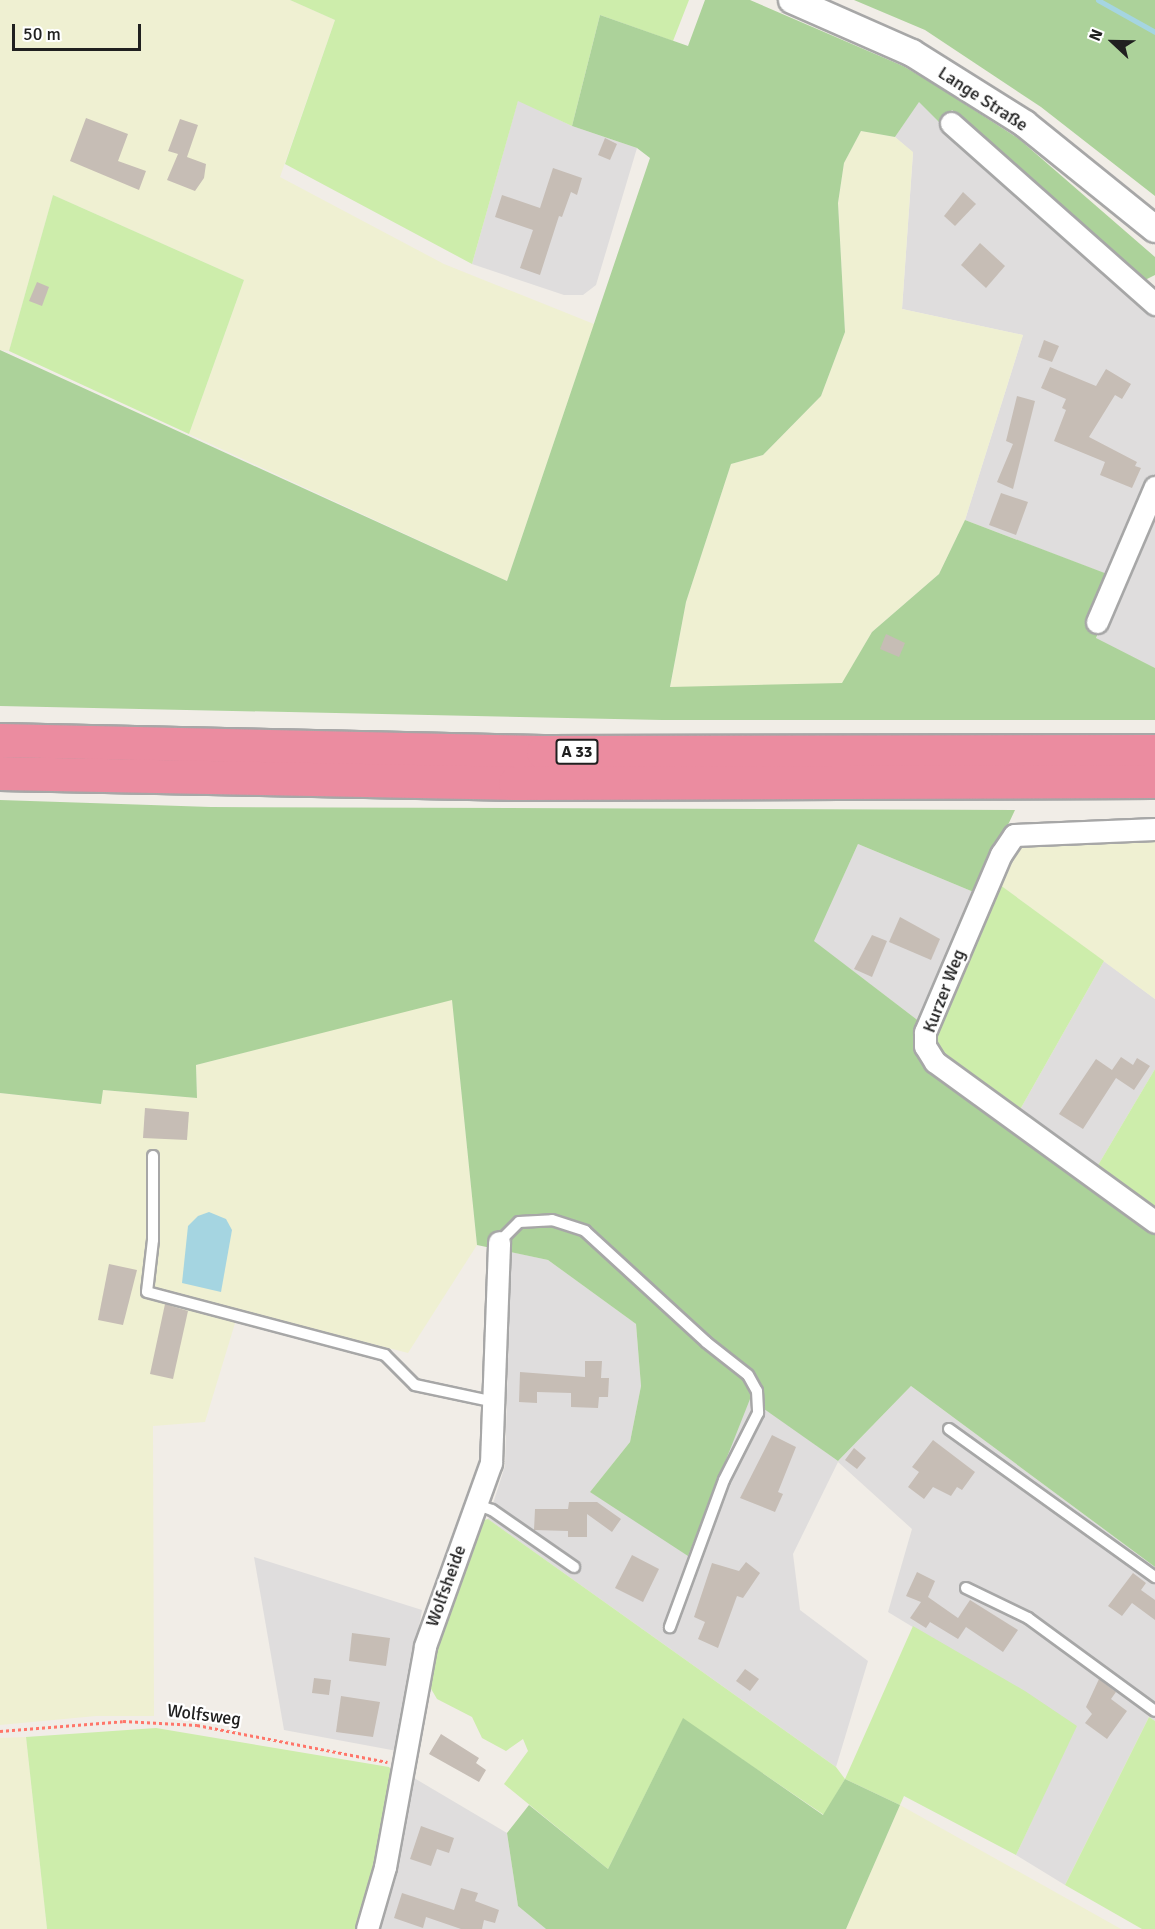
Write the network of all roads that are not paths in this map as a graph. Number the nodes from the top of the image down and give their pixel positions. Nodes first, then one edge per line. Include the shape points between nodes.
1 (792, 0) edge
2 (951, 123) dead end
3 (1155, 229) edge
4 (1155, 304) edge
5 (1155, 487) edge
6 (1097, 622) dead end
7 (0, 740) edge
8 (1155, 751) edge
9 (0, 773) edge
10 (1155, 781) edge
11 (1155, 829) edge
12 (153, 1156) dead end
13 (1155, 1222) edge
14 (499, 1242) joint
15 (495, 1402) junction
16 (949, 1429) dead end
17 (476, 1504) junction
18 (574, 1567) dead end
19 (1155, 1577) edge
20 (966, 1588) dead end
21 (670, 1627) dead end
22 (1155, 1711) edge
23 (368, 1929) edge

1 - 3 street, Lange Straße via 922,59 1025,124
2 - 4 street
5 - 6 street
7 - 8 highway, A 33 via 543,752
9 - 10 highway, A 33 via 514,783
11 - 13 street, Kurzer Weg via 1014,835 1001,854 925,1032 925,1046 935,1062
12 - 15 lane via 153,1240 147,1292 384,1354 415,1385
14 - 15 street, Wolfsheide
14 - 21 lane via 519,1222 552,1220 585,1231 706,1342 748,1374 757,1390 758,1413 724,1480
15 - 17 street, Wolfsheide via 490,1463
16 - 19 lane
17 - 18 lane via 492,1510
17 - 23 street, Wolfsheide via 424,1646 385,1867
20 - 22 lane via 1028,1618

